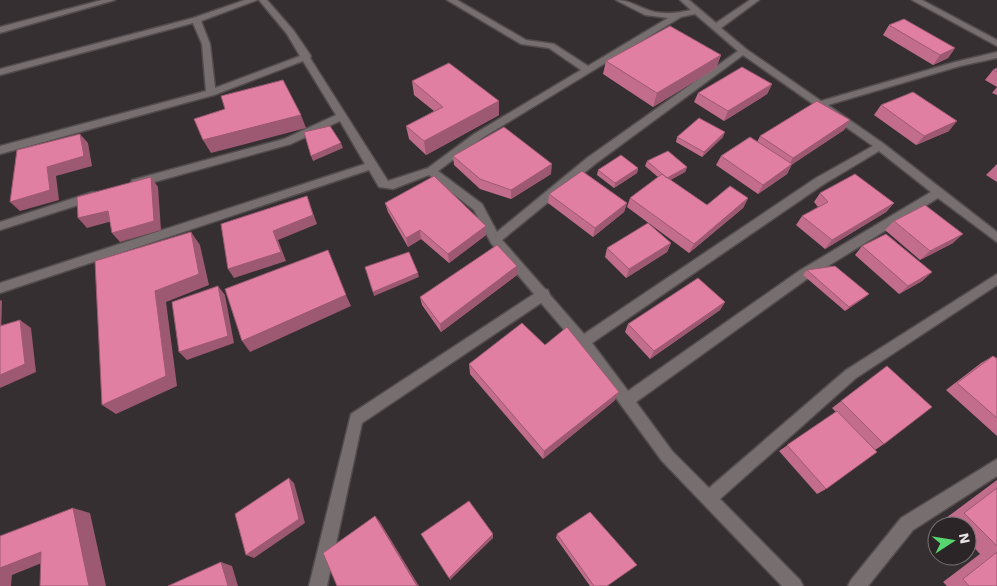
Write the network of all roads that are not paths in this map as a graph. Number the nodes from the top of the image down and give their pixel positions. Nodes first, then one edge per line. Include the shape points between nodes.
1 (111, 0) edge
2 (253, 0) edge
3 (263, 0) edge
4 (451, 0) edge
5 (620, 0) edge
6 (684, 0) edge
7 (755, 0) edge
8 (916, 0) edge
9 (696, 11) junction
10 (677, 16) junction
11 (196, 20) junction
12 (715, 28) junction
13 (0, 30) edge
14 (997, 43) edge
15 (743, 51) junction
16 (997, 55) edge
17 (307, 56) junction
18 (588, 70) junction
19 (0, 72) edge
20 (211, 93) junction
21 (821, 104) junction
22 (342, 116) junction
23 (880, 146) junction
24 (0, 150) edge
25 (370, 166) junction
26 (431, 171) junction
27 (129, 185) edge
28 (939, 192) junction
29 (102, 194) edge
30 (0, 226) edge
31 (997, 238) edge
32 (495, 240) junction
33 (997, 279) edge
34 (0, 288) edge
35 (544, 294) junction
36 (584, 342) junction
37 (625, 401) junction
38 (997, 468) edge
39 (708, 500) junction
40 (318, 586) edge
41 (794, 586) edge
42 (857, 586) edge

1 - 13 street
2 - 11 street
3 - 17 street
4 - 18 street via 521,40 551,46
5 - 10 street via 652,15
6 - 9 street
7 - 12 street
8 - 14 street
9 - 10 street
9 - 12 street
10 - 18 street
11 - 19 street
11 - 20 street via 206,44
12 - 15 street
15 - 21 street
15 - 32 street via 591,162
16 - 21 street
17 - 20 street
17 - 22 street
18 - 26 street via 478,136
20 - 24 street
21 - 23 street
22 - 25 street via 360,143
22 - 27 street via 287,142
23 - 28 street
23 - 36 street via 820,181
25 - 26 street via 388,186 394,186 414,174
25 - 34 street
26 - 32 street via 478,207
28 - 31 street
28 - 37 street via 803,275
29 - 30 street
32 - 35 street
33 - 39 street via 851,374
35 - 36 street
35 - 40 street via 356,419
36 - 37 street
37 - 39 street via 667,456
38 - 42 street via 907,524
39 - 41 street

